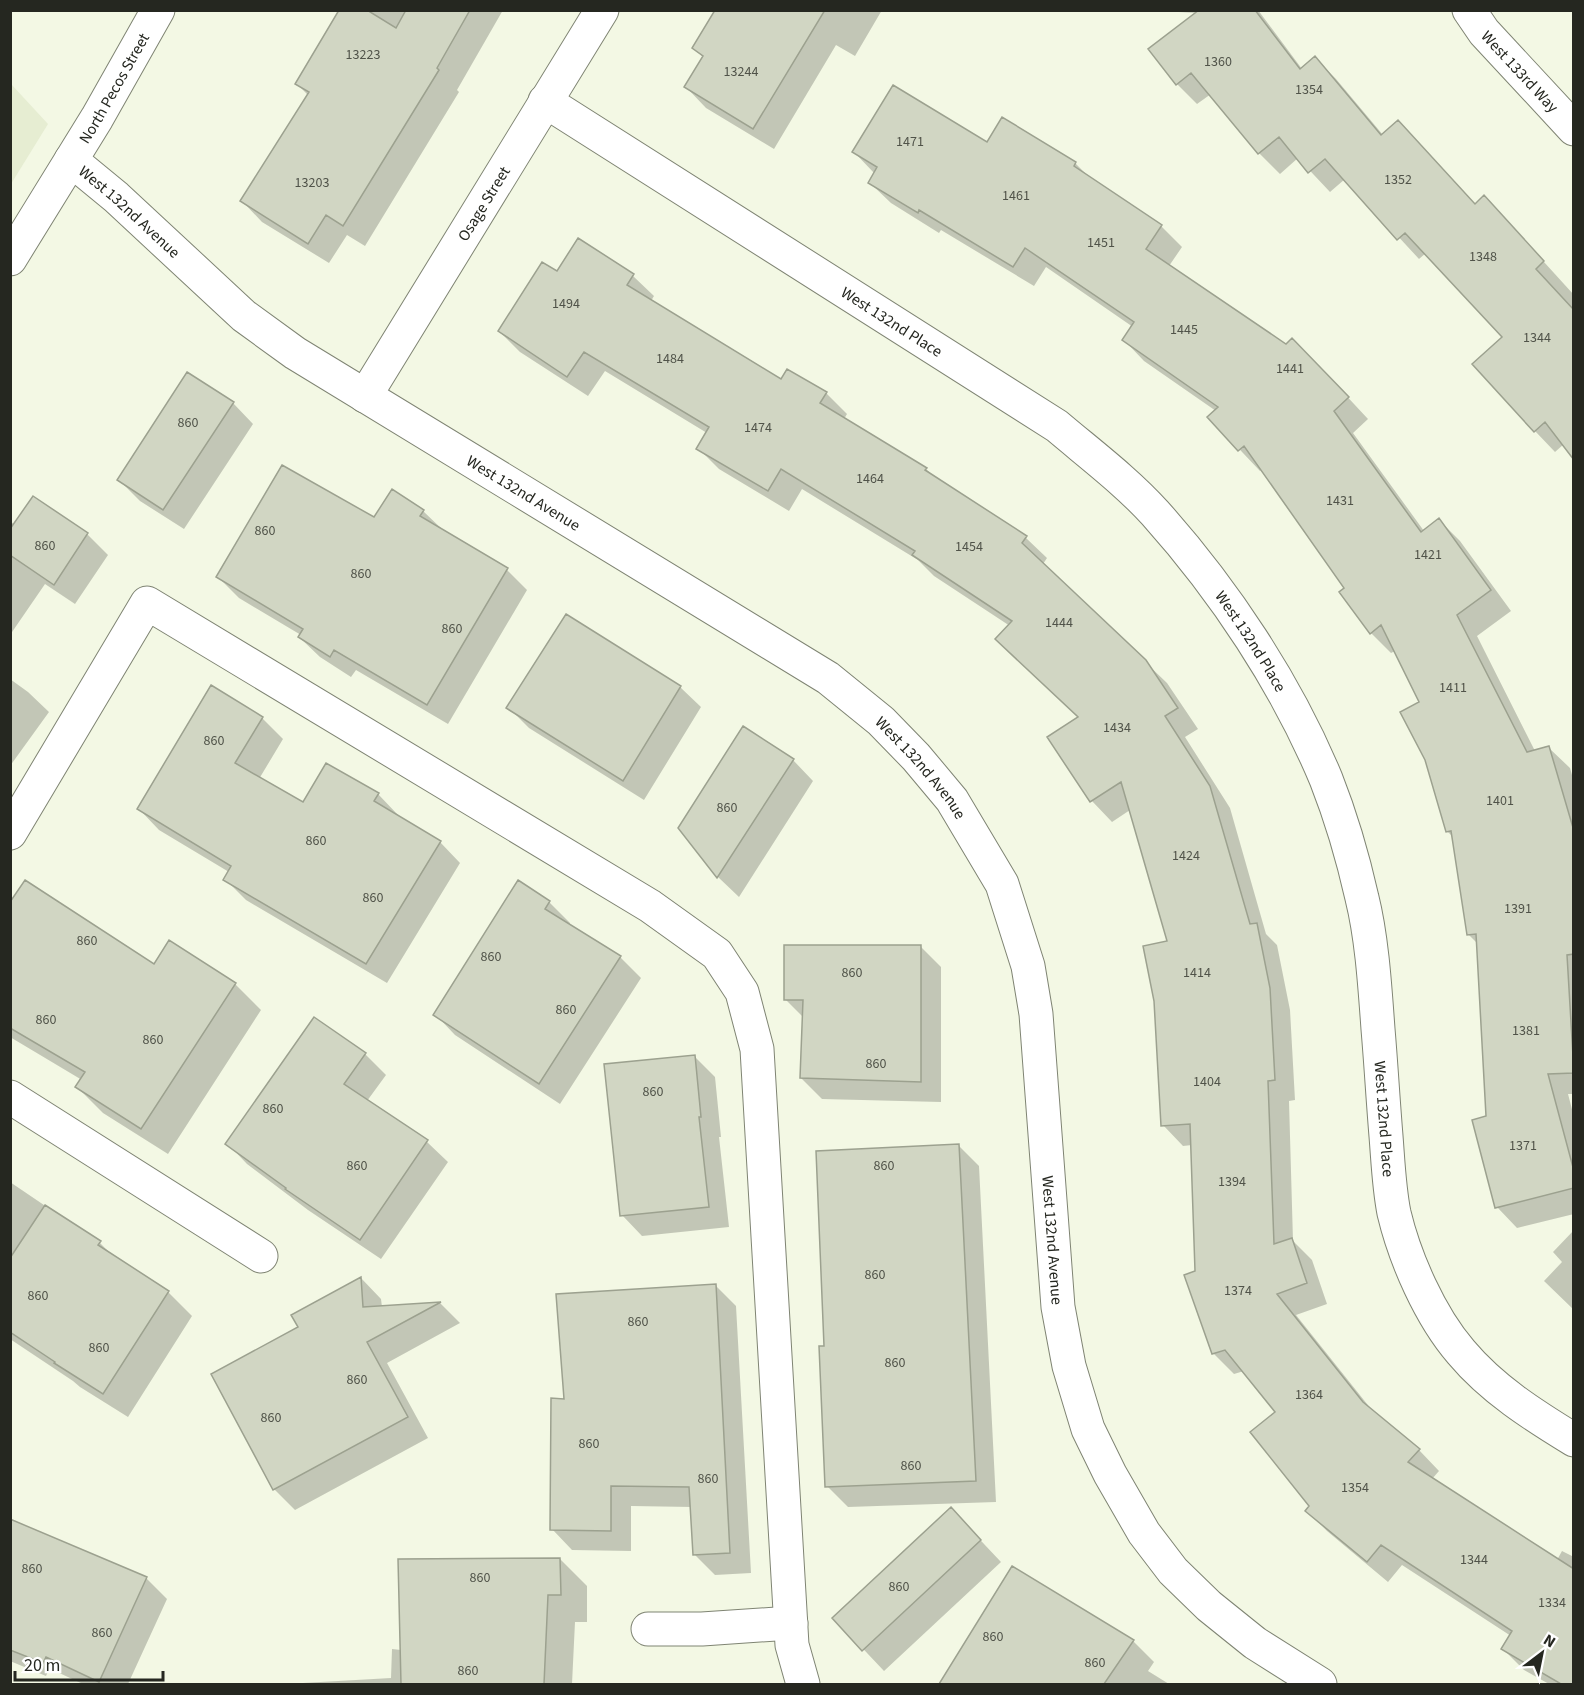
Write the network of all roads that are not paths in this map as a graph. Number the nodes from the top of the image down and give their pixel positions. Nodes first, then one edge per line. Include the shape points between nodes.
1 (158, 10) edge
2 (602, 10) edge
3 (1469, 10) edge
4 (545, 101) junction
5 (1574, 129) edge
6 (71, 160) junction
7 (10, 259) edge
8 (365, 396) junction
9 (10, 832) edge
10 (10, 1097) edge
11 (261, 1256) dead end
12 (1574, 1440) edge
13 (791, 1623) junction
14 (648, 1629) dead end
15 (803, 1684) edge
16 (1320, 1684) edge

1 - 6 street, North Pecos Street
2 - 4 street, Osage Street
3 - 5 street, West 133rd Way via 1484,32
4 - 8 street, Osage Street
4 - 12 street, West 132nd Place via 1057,426 1112,471 1154,513 1204,573 1251,638 1289,704 1326,778 1348,844 1364,903 1374,979 1394,1213 1414,1272 1435,1315 1461,1352 1502,1390
6 - 7 street, North Pecos Street
6 - 8 street, West 132nd Avenue via 244,316
8 - 16 street, West 132nd Avenue via 828,678 881,721 952,800 1002,884 1028,966 1036,1014 1058,1307 1069,1366 1089,1429 1144,1533 1173,1571 1255,1643
9 - 13 street via 147,603 650,906 717,954 742,992 757,1049
10 - 11 street
13 - 14 street
13 - 15 street via 792,1645

